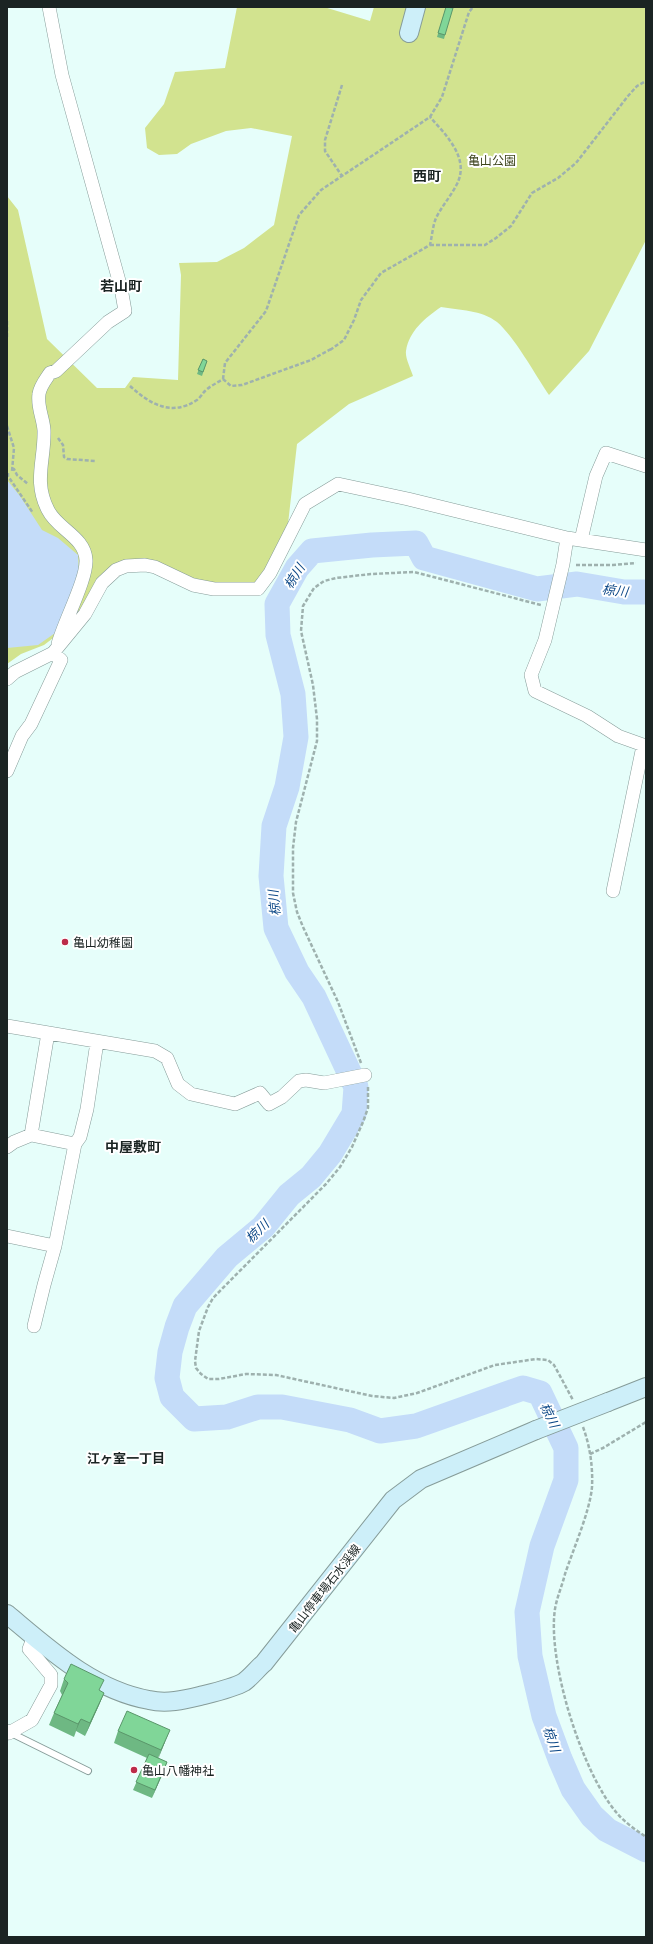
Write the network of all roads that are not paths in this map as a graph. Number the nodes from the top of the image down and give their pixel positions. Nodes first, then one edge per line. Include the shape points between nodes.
1 (49, 7) edge
2 (416, 7) edge
3 (409, 33) dead end
4 (646, 466) edge
5 (567, 538) junction
6 (581, 540) junction
7 (646, 550) edge
8 (55, 649) junction
9 (7, 679) edge
10 (645, 746) edge
11 (7, 771) edge
12 (613, 891) dead end
13 (7, 1026) edge
14 (48, 1033) junction
15 (96, 1042) junction
16 (364, 1076) road end
17 (31, 1135) junction
18 (75, 1144) junction
19 (7, 1147) edge
20 (7, 1236) edge
21 (55, 1246) junction
22 (34, 1326) dead end
23 (646, 1387) edge
24 (7, 1614) edge
25 (34, 1636) junction
26 (8, 1732) edge
27 (88, 1771) dead end

1 - 8 street via 62,75 115,265 125,311 108,322 56,371 50,373 39,393 38,406 44,434 39,476 41,493 48,511 81,545 86,559 83,576
2 - 3 main road
4 - 6 street via 606,453 596,476
5 - 6 street
5 - 8 street via 338,484 305,504 270,573 258,589 214,589 193,585 155,567 126,566 116,570 106,579 85,614
5 - 10 street via 554,608 531,675 535,691 587,716 618,736
6 - 7 street
8 - 9 street
8 - 11 street via 61,660
10 - 12 street
13 - 14 street
14 - 15 street
14 - 17 street
15 - 16 street via 155,1051 167,1058 178,1084 191,1094 236,1104 260,1093 269,1104 282,1097 299,1081 324,1083
15 - 18 street via 86,1109 80,1137
17 - 18 street
17 - 19 street
18 - 21 street
20 - 21 street
21 - 22 street
23 - 25 main road, 亀山停車場石水渓線, bridge via 421,1479 393,1500 264,1663 243,1682 211,1694 178,1701 150,1701 94,1680
24 - 25 main road, 亀山停車場石水渓線
25 - 26 street via 29,1649 51,1675 51,1685 32,1720
26 - 27 lane

